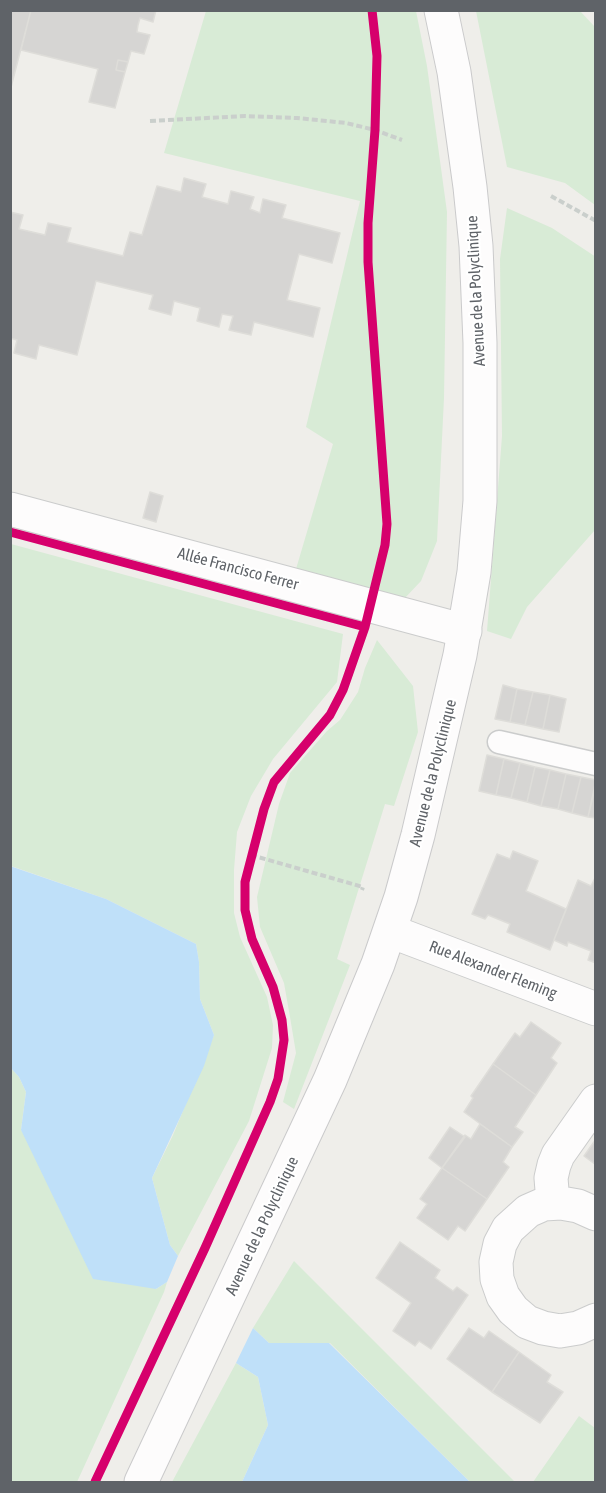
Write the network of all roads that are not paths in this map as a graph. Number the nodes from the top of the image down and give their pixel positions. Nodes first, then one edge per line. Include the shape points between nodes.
1 (441, 10) edge
2 (10, 509) edge
3 (465, 631) junction
4 (499, 742) dead end
5 (596, 764) edge
6 (390, 931) junction
7 (596, 1009) edge
8 (596, 1101) edge
9 (553, 1203) junction
10 (596, 1214) edge
11 (596, 1320) edge
12 (141, 1482) edge

1 - 3 street, Avenue de la Polyclinique via 465,144 478,284 480,501
2 - 3 street, Allée Francisco Ferrer
3 - 6 street, Avenue de la Polyclinique via 432,780
4 - 5 lane
6 - 7 street, Rue Alexander Fleming
6 - 12 street, Avenue de la Polyclinique via 330,1080
8 - 9 street via 558,1155 551,1184
9 - 10 street via 570,1203
9 - 11 street via 528,1211 508,1229 497,1253 500,1288 507,1304 519,1316 543,1328 569,1330

